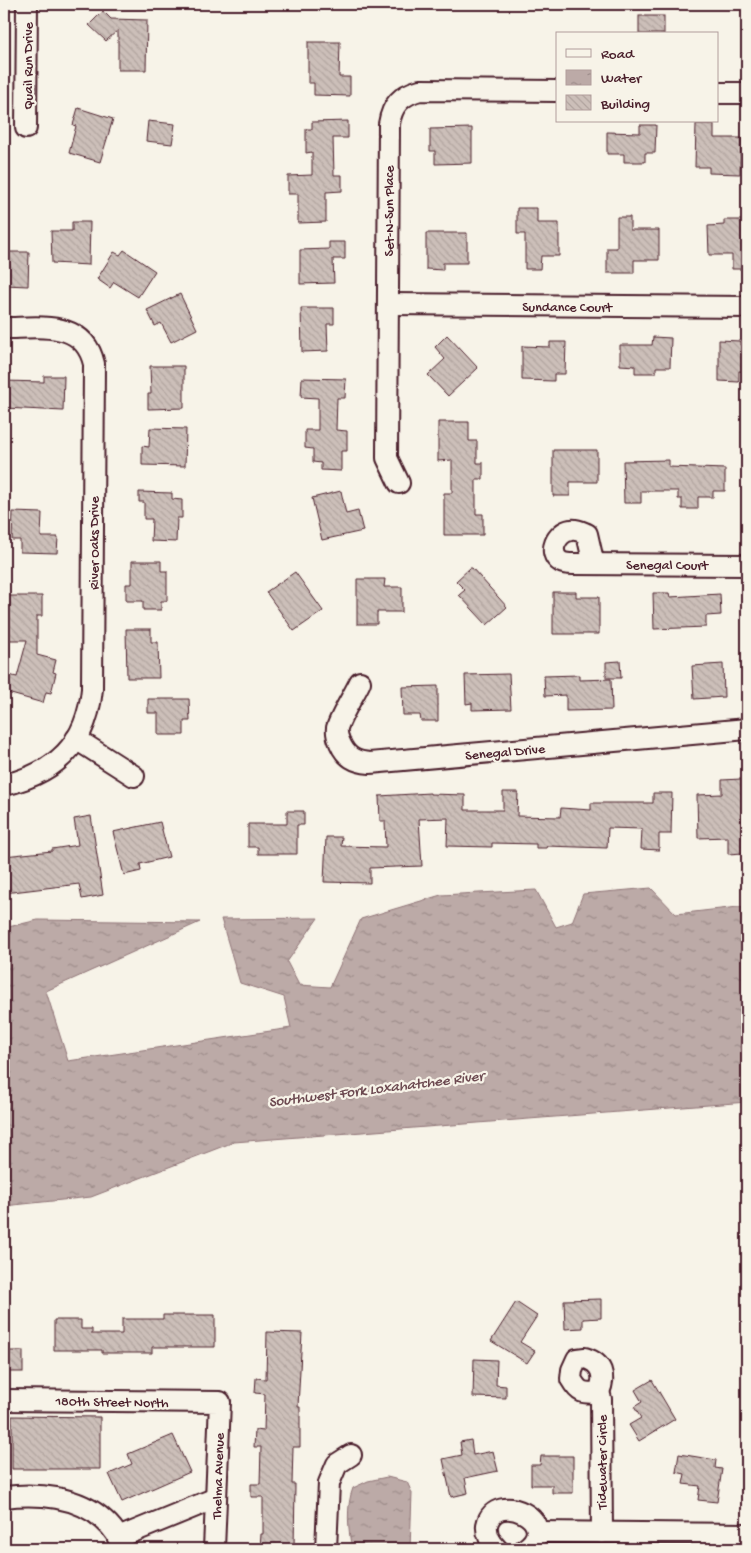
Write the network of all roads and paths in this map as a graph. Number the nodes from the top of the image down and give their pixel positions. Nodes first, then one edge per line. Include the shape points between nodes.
1 (27, 4) edge
2 (556, 91) edge
3 (718, 93) edge
4 (747, 93) edge
5 (26, 128) dead end
6 (388, 304) junction
7 (747, 307) edge
8 (4, 328) edge
9 (399, 483) dead end
10 (587, 564) dead end
11 (747, 565) edge
12 (360, 682) dead end
13 (747, 729) edge
14 (76, 739) junction
15 (134, 776) dead end
16 (4, 785) edge
17 (599, 1392) dead end
18 (4, 1400) edge
19 (220, 1402) joint
20 (351, 1455) dead end
21 (4, 1497) edge
22 (216, 1498) junction
23 (537, 1532) junction
24 (602, 1533) junction
25 (747, 1534) edge
26 (120, 1543) edge
27 (214, 1549) edge
28 (326, 1549) edge
29 (497, 1549) edge
30 (525, 1549) edge

1 - 5 street, Quail Run Drive
2 - 6 street, Set-N-Sun Place via 420,90 401,98 394,105 389,124
3 - 4 street
6 - 7 street, Sundance Court
6 - 9 street, Set-N-Sun Place via 387,458
8 - 14 street, River Oaks Drive via 55,328 73,333 87,346 94,364 92,689 88,715
10 - 11 street, Senegal Court
12 - 13 street, Senegal Drive via 338,727 337,736 344,753 360,763
14 - 15 street
14 - 16 street, River Oaks Drive via 49,768
17 - 24 street, Tidewater Circle
18 - 19 street, 180th Street North
19 - 22 street, Thelma Avenue
20 - 28 street via 337,1464 329,1484
21 - 26 street via 49,1497 74,1502 96,1512 114,1528
22 - 26 street
22 - 27 street, Thelma Avenue
23 - 24 street
23 - 29 street via 534,1522 522,1511 499,1511 487,1526 489,1537
23 - 30 street
24 - 25 street

